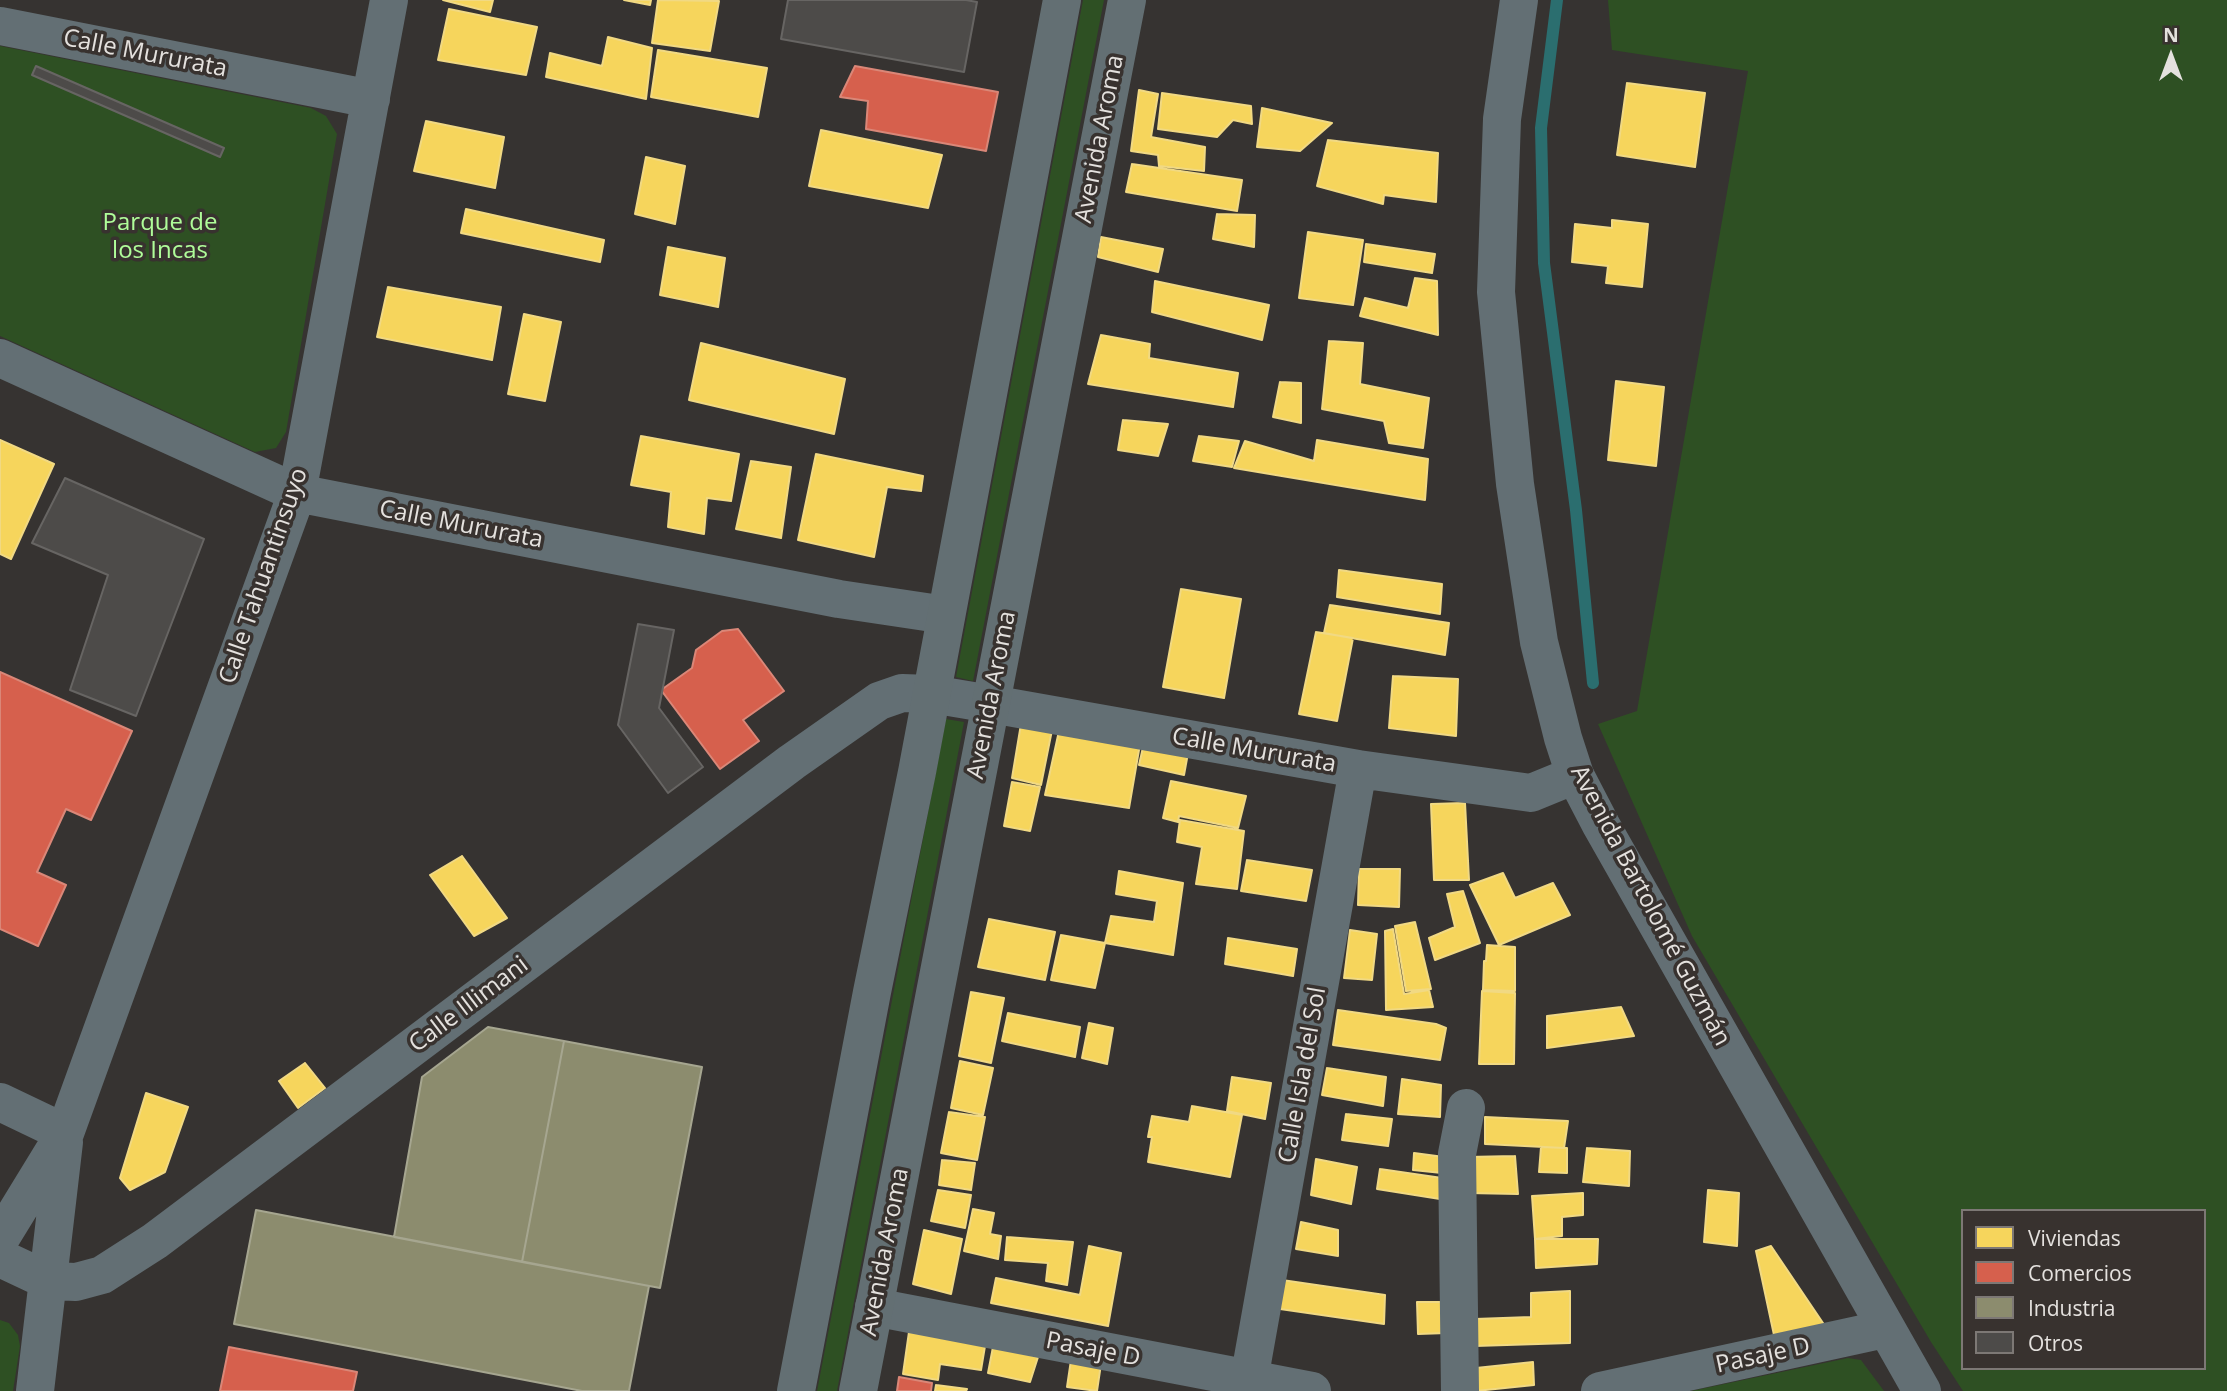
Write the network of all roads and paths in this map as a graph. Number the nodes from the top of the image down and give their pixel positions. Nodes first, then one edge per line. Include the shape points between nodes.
1 (389, 0) edge
2 (1062, 0) edge
3 (1127, 0) edge
4 (1519, 0) edge
5 (0, 26) edge
6 (372, 99) junction
7 (0, 358) edge
8 (297, 493) junction
9 (946, 615) junction
10 (931, 694) junction
11 (991, 704) junction
12 (1358, 769) junction
13 (1575, 775) junction
14 (0, 1101) edge
15 (1466, 1108) dead end
16 (65, 1133) junction
17 (0, 1239) edge
18 (0, 1258) edge
19 (49, 1281) junction
20 (874, 1307) junction
21 (1885, 1329) junction
22 (1262, 1385) edge
23 (35, 1391) edge
24 (796, 1391) edge
25 (858, 1391) edge
26 (1312, 1391) edge
27 (1460, 1391) edge
28 (1600, 1391) edge
29 (1922, 1391) edge

1 - 6 street, Calle Tahuantinsuyo
2 - 9 main road
3 - 11 main road, Avenida Aroma
4 - 13 street, Avenida Bartolomé Guzmán via 1502,119 1496,292 1515,484 1539,642
5 - 6 street, Calle Mururata
6 - 8 street, Calle Tahuantinsuyo
7 - 8 street, Calle Mururata
8 - 9 street, Calle Mururata via 825,596
8 - 16 street, Calle Tahuantinsuyo
9 - 10 main road
10 - 11 street, Calle Mururata
10 - 19 street, Calle Illimani via 902,693 879,701 803,754 155,1241 102,1275 76,1282
10 - 24 main road
11 - 12 street, Calle Mururata
11 - 20 main road, Avenida Aroma
12 - 13 street, Calle Mururata via 1531,793
12 - 22 street, Calle Isla del Sol
13 - 21 street, Avenida Bartolomé Guzmán
14 - 16 street
15 - 27 street via 1457,1154
16 - 17 street, Calle Tahuantinsuyo
16 - 19 street, Calle Tahuantinsuyo
18 - 19 street, Calle Illimani
19 - 23 street, Calle Tahuantinsuyo
20 - 22 street, Pasaje D
20 - 25 main road, Avenida Aroma
21 - 28 street, Pasaje D
21 - 29 street, Avenida Bartolomé Guzmán
22 - 26 street, Pasaje D

